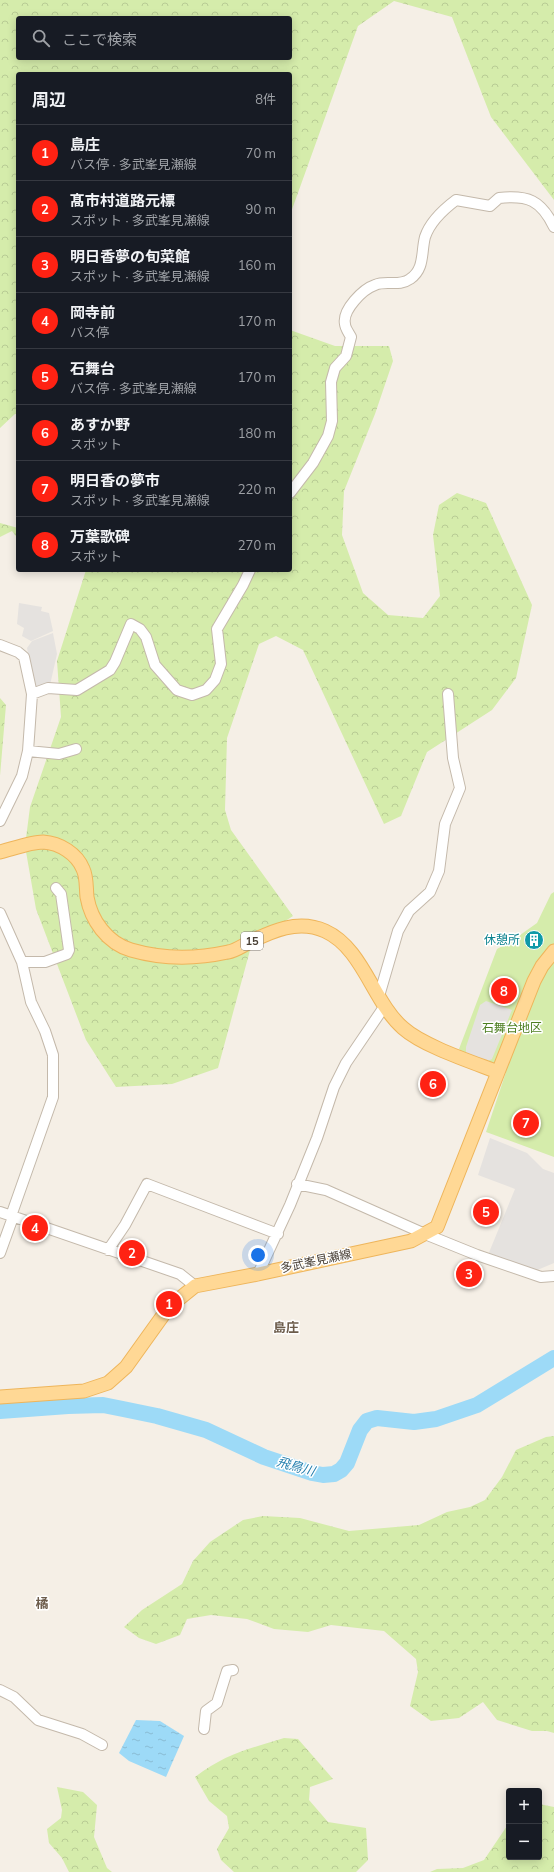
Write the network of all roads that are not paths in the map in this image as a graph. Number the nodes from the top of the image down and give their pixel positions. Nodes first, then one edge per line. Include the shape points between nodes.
1 (554, 227) edge
2 (292, 490) edge
3 (249, 572) edge
4 (0, 645) edge
5 (32, 694) junction
6 (448, 694) dead end
7 (76, 748) dead end
8 (28, 751) junction
9 (0, 821) edge
10 (6, 851) edge
11 (56, 888) dead end
12 (0, 913) edge
13 (554, 951) edge
14 (22, 962) junction
15 (382, 1001) junction
16 (498, 1072) junction
17 (297, 1184) junction
18 (0, 1212) edge
19 (12, 1216) junction
20 (278, 1234) junction
21 (425, 1234) junction
22 (108, 1250) junction
23 (0, 1253) edge
24 (258, 1274) junction
25 (554, 1276) edge
26 (195, 1286) junction
27 (0, 1397) edge
28 (232, 1670) dead end
29 (0, 1690) edge
30 (204, 1729) dead end
31 (102, 1745) dead end

1 - 2 street via 547,212 535,201 527,198 499,198 490,206 456,200 432,224 426,237 420,268 411,279 399,284 376,284 361,293 345,315 345,324 351,337 346,356 335,368 331,382 332,421 328,436 313,463
3 - 5 street via 217,629 221,664 215,680 206,690 192,695 177,690 155,665 146,637 140,629 130,624 110,670 78,690 48,688
4 - 5 street via 24,657
5 - 8 street
6 - 15 street via 453,758 460,788 445,824 439,871 430,892 409,911 398,931
7 - 8 street via 59,754
8 - 9 street via 22,776
10 - 15 main road, 15 via 43,842 67,850 76,856 84,870 88,899 96,924 115,942 129,949 169,957 201,956 230,952 276,930 293,926 314,926 328,932 347,947
11 - 14 street via 61,894 69,950 60,958 45,962
12 - 14 street
13 - 16 main road, 多武峯見瀬線 via 538,973
14 - 19 street via 31,1002 45,1030 53,1055 53,1097
15 - 16 main road, 15 via 404,1029
15 - 17 street via 334,1087 317,1138
16 - 21 main road, 多武峯見瀬線 via 437,1227
17 - 20 street
17 - 21 street via 326,1190
18 - 19 street
19 - 22 street
19 - 23 street
20 - 22 street via 147,1184
20 - 24 street
21 - 24 main road, 多武峯見瀬線 via 410,1241
21 - 25 street via 540,1277
22 - 26 street via 180,1274
24 - 26 main road, 多武峯見瀬線
26 - 27 main road, 多武峯見瀬線 via 169,1307 126,1367 108,1383 84,1391
28 - 30 street via 227,1671 217,1703 206,1711
29 - 31 street via 14,1697 38,1720 82,1734

